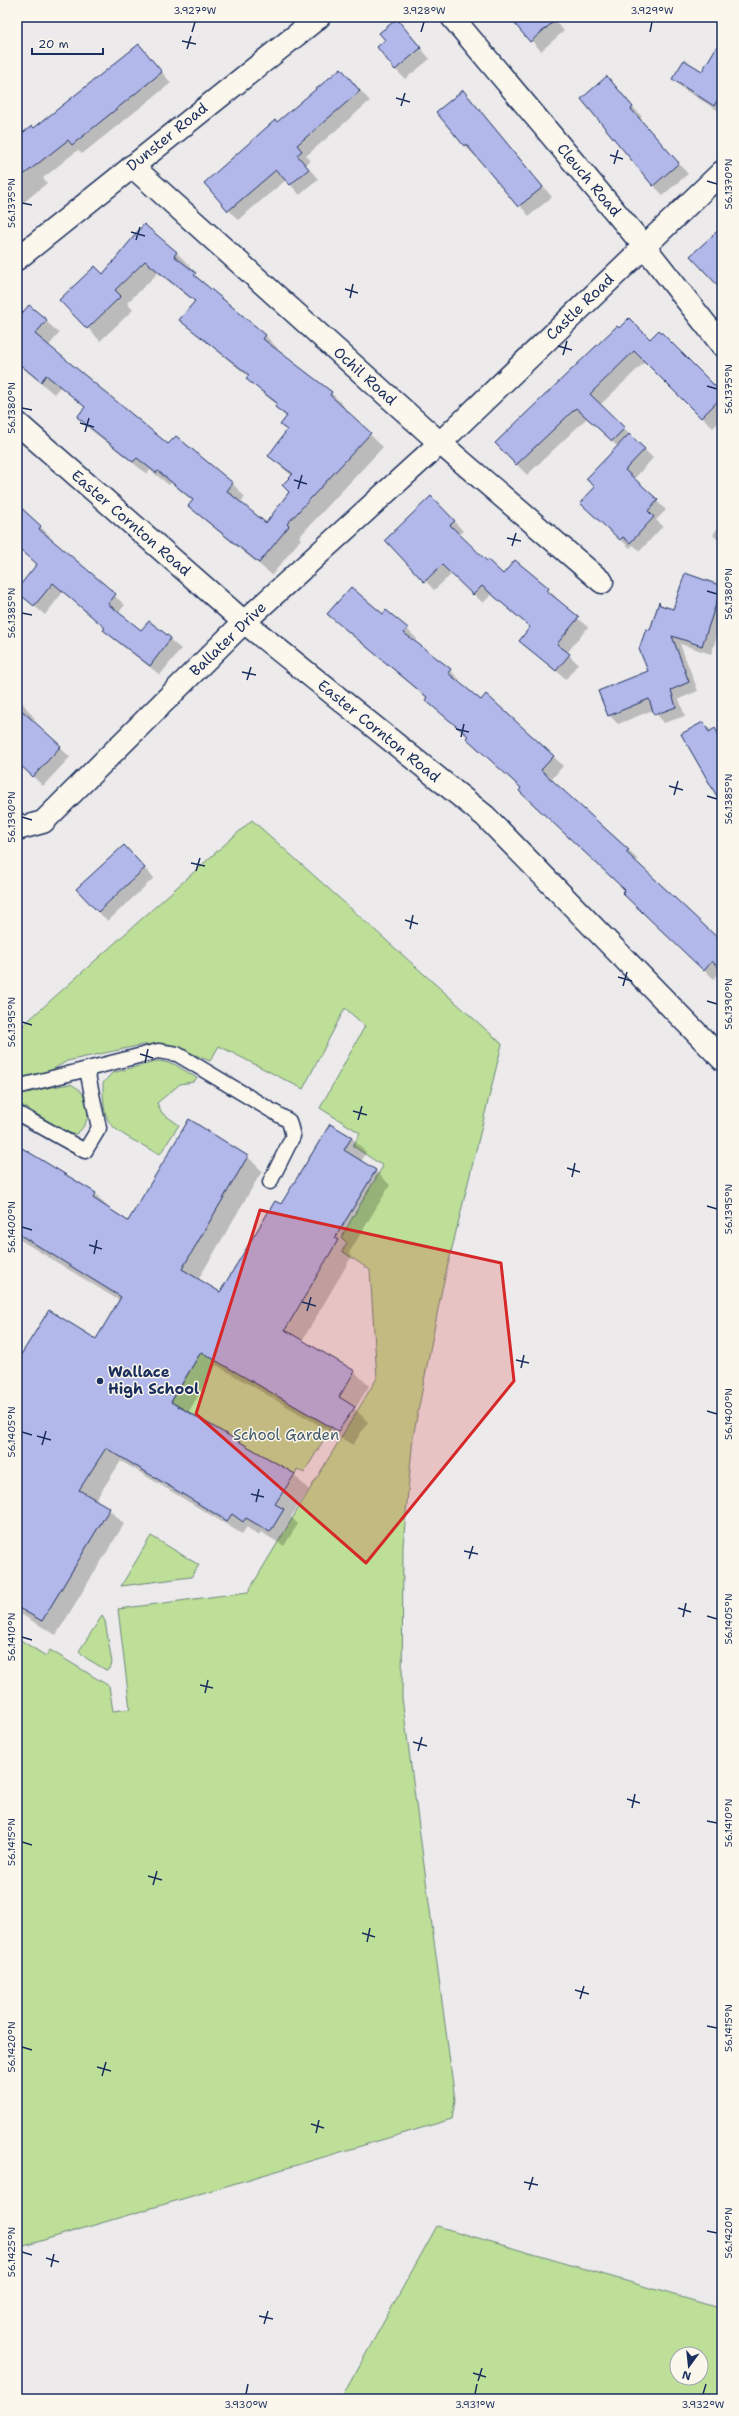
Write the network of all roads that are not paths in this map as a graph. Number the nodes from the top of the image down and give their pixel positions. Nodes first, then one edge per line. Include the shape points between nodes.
1 (319, 17) edge
2 (452, 17) edge
3 (132, 166) junction
4 (722, 172) edge
5 (644, 246) junction
6 (17, 259) edge
7 (722, 345) edge
8 (17, 423) edge
9 (440, 443) junction
10 (602, 582) dead end
11 (244, 622) junction
12 (17, 824) edge
13 (722, 1059) edge
14 (87, 1070) junction
15 (17, 1087) edge
16 (17, 1113) edge
17 (270, 1182) dead end

1 - 3 street, Dunster Road
2 - 5 street, Cleuch Road
3 - 6 street, Dunster Road
3 - 9 street, Ochil Road
4 - 5 street, Castle Road
5 - 7 street, Cleuch Road
5 - 9 street, Castle Road
8 - 11 street, Easter Cornton Road
9 - 10 street, Ochil Road
9 - 11 street, Ballater Drive
11 - 12 street, Ballater Drive via 43,822 21,828
11 - 13 street, Easter Cornton Road via 484,816
14 - 15 lane
14 - 16 lane via 99,1128 85,1151
14 - 17 lane via 158,1051 177,1054 289,1121 292,1136

